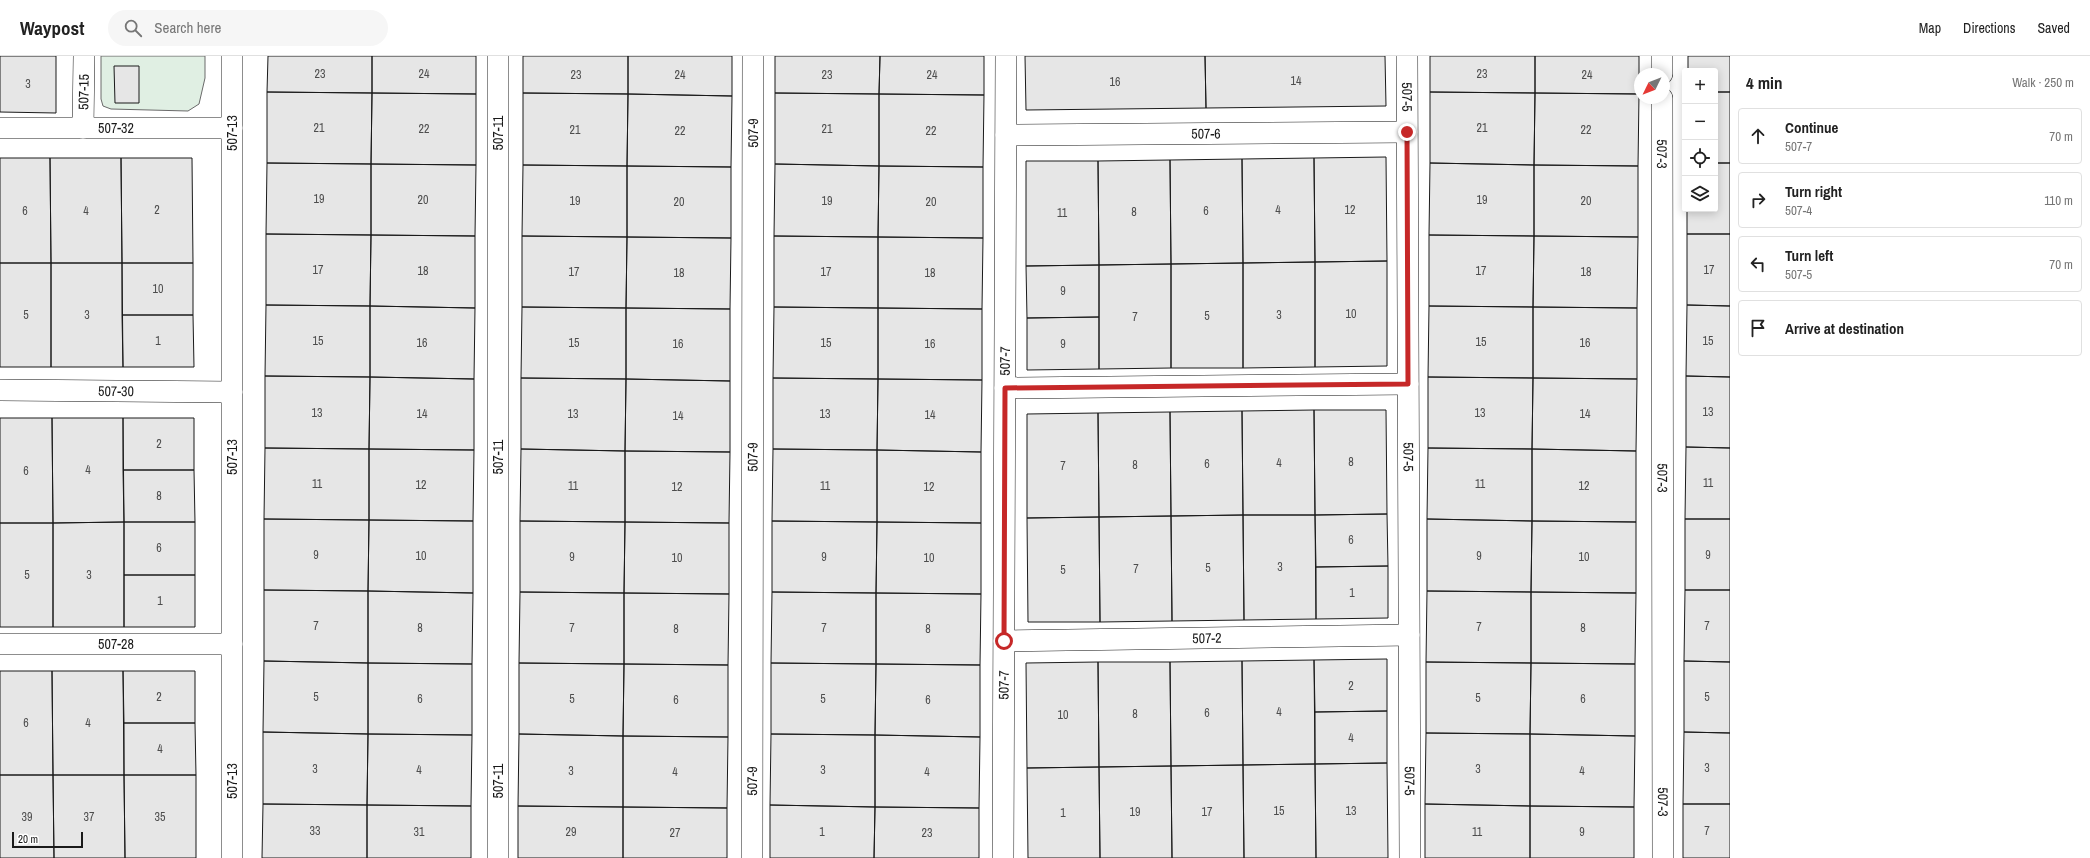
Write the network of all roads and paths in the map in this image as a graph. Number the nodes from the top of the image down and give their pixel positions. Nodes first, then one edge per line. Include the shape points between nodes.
1 (84, 56) edge
2 (232, 56) edge
3 (498, 56) edge
4 (753, 56) edge
5 (1006, 56) edge
6 (1407, 56) edge
7 (1662, 56) edge
8 (1662, 68) edge
9 (1662, 104) edge
10 (0, 128) edge
11 (83, 128) junction
12 (232, 128) junction
13 (1407, 132) junction
14 (1006, 135) junction
15 (1408, 384) junction
16 (1005, 388) junction
17 (0, 390) edge
18 (232, 392) junction
19 (1409, 636) junction
20 (1004, 641) junction
21 (0, 644) edge
22 (232, 644) junction
23 (232, 858) edge
24 (498, 858) edge
25 (752, 858) edge
26 (1003, 858) edge
27 (1410, 858) edge
28 (1663, 858) edge

1 - 11 street, 507-15
2 - 12 street, 507-13
3 - 24 street, 507-11
4 - 25 street, 507-9
5 - 14 street, 507-7
6 - 13 street, 507-5
7 - 8 street
9 - 28 street, 507-3
10 - 11 street, 507-32
11 - 12 street, 507-32
12 - 18 street, 507-13
13 - 14 street, 507-6
13 - 15 street, 507-5
14 - 16 street, 507-7
15 - 16 street
15 - 19 street, 507-5
16 - 20 street, 507-7
17 - 18 street, 507-30
18 - 22 street, 507-13
19 - 20 street, 507-2
19 - 27 street, 507-5
20 - 26 street, 507-7
21 - 22 street, 507-28
22 - 23 street, 507-13

